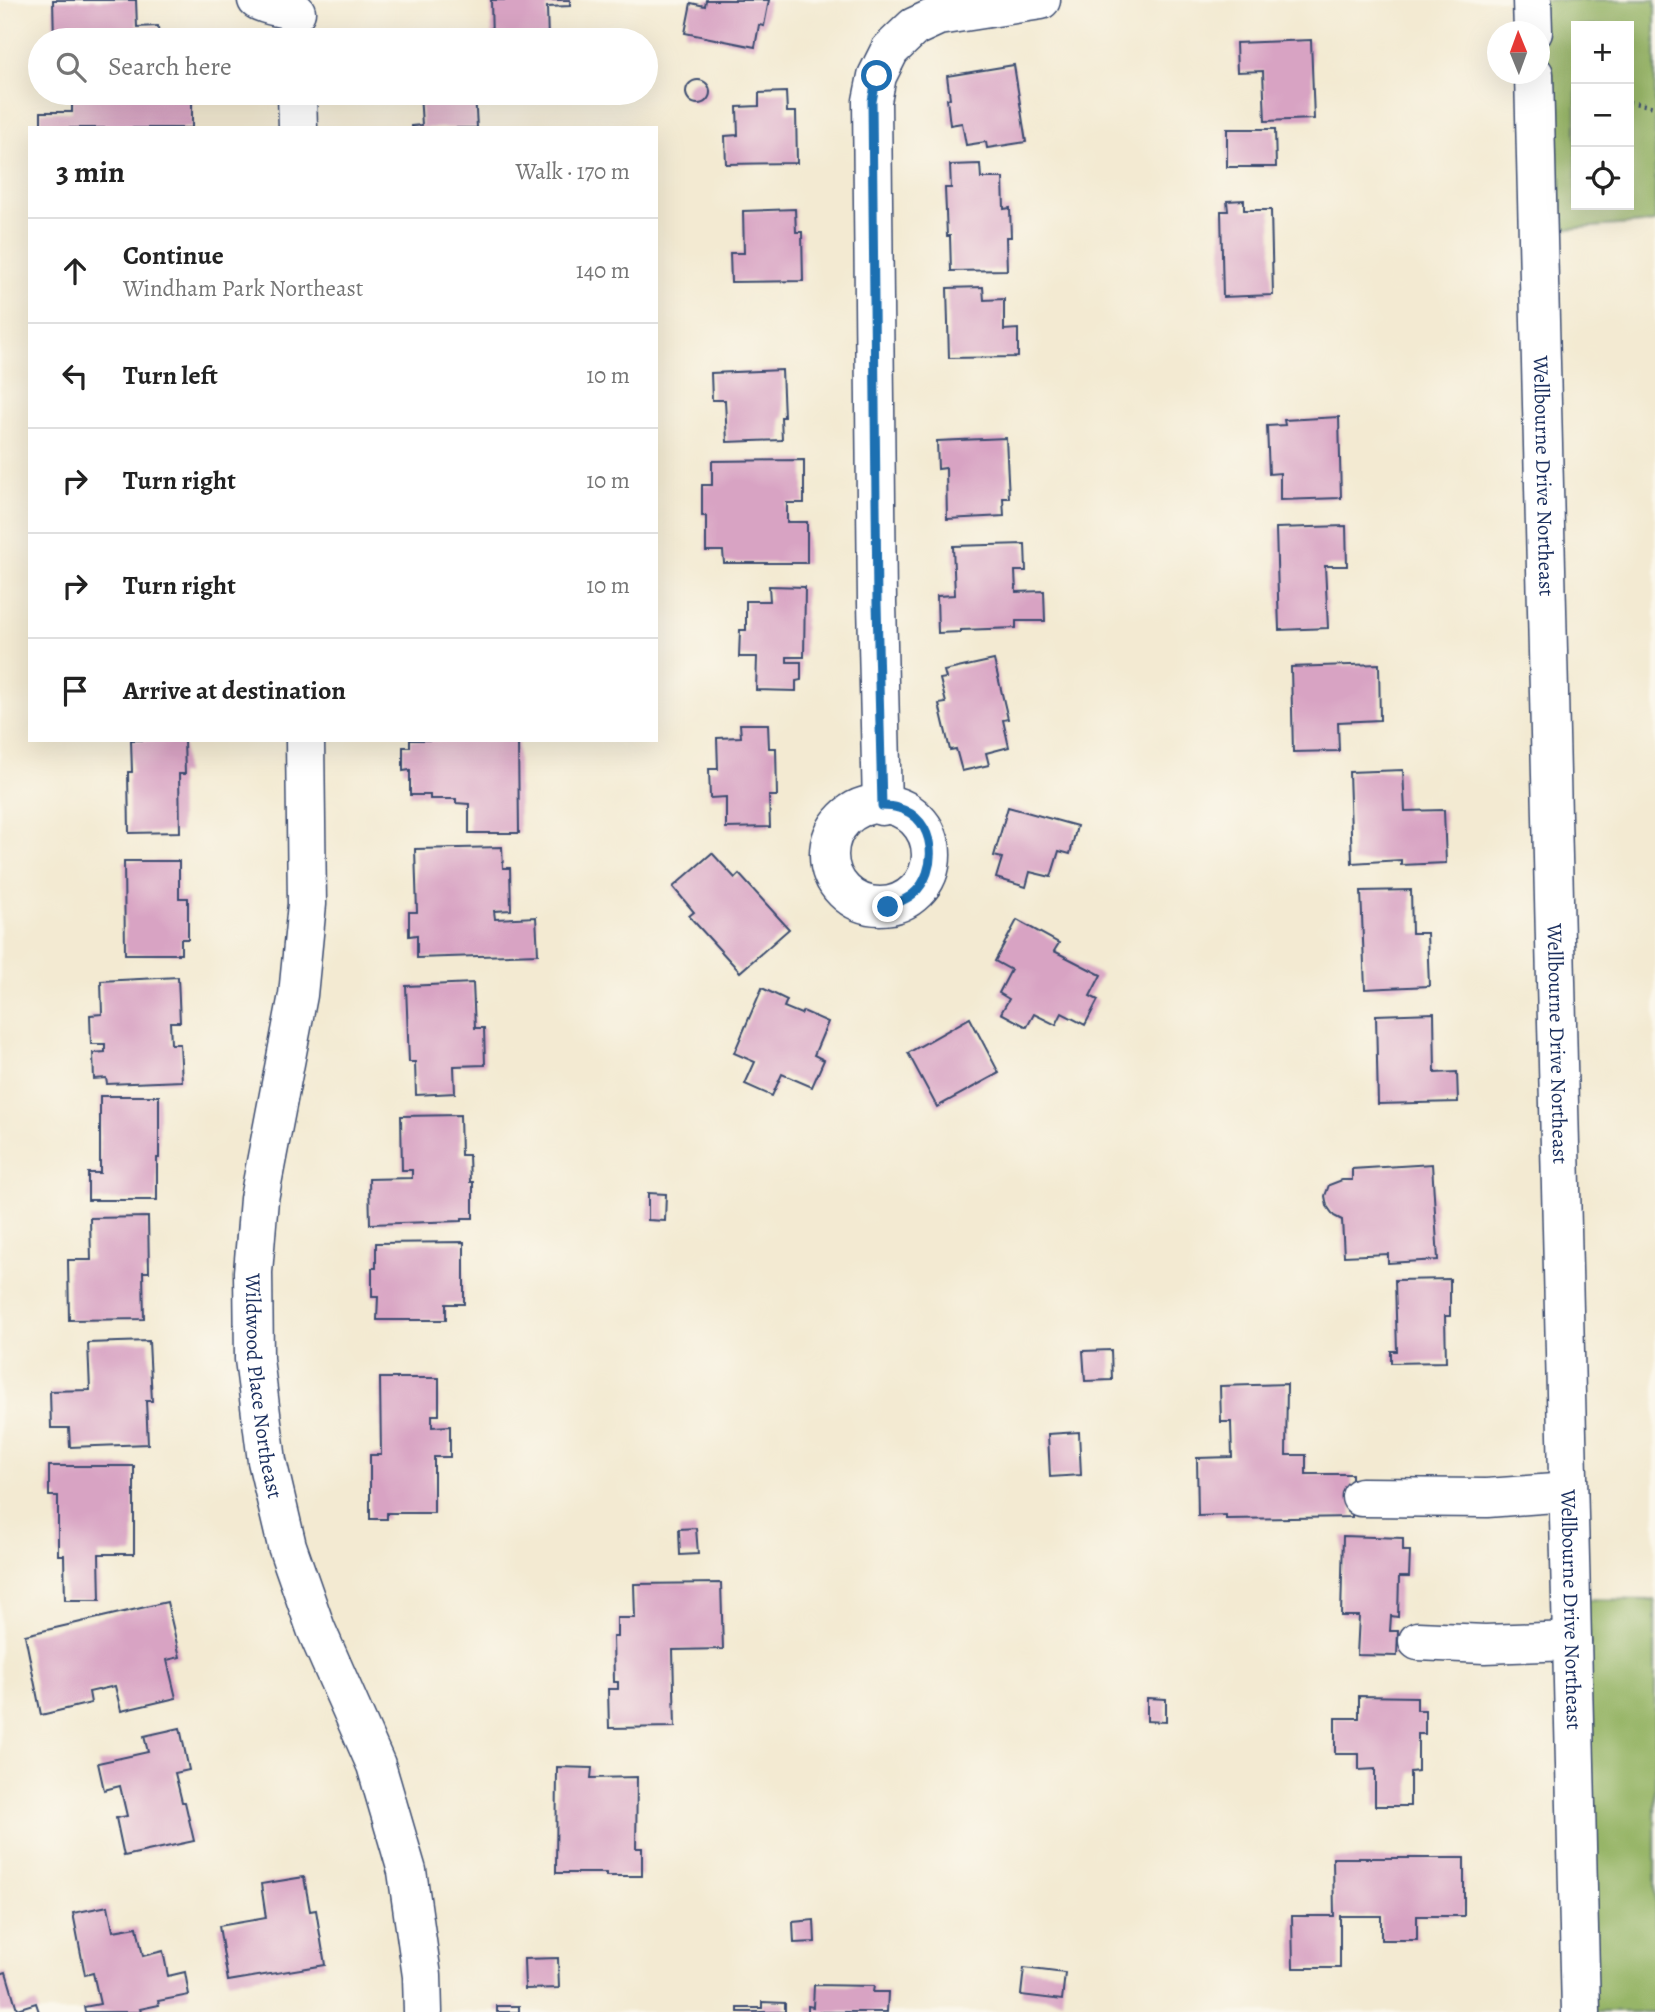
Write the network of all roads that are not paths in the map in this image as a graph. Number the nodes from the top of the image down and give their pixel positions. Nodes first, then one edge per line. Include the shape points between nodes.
1 (257, 0) edge
2 (1041, 0) edge
3 (1532, 0) edge
4 (303, 18) edge
5 (1533, 21) edge
6 (1534, 84) edge
7 (297, 105) edge
8 (298, 126) edge
9 (305, 742) edge
10 (882, 806) dead end
11 (1568, 1492) junction
12 (1361, 1497) dead end
13 (1418, 1641) dead end
14 (1572, 1641) junction
15 (423, 2012) edge
16 (1580, 2012) edge

1 - 4 street
2 - 10 street via 938,16 914,27 890,50 877,76 872,101
3 - 5 street
6 - 11 street, Wellbourne Drive Northeast
7 - 8 street
9 - 15 street, Wildwood Place Northeast via 307,904 298,995 259,1199 253,1272 254,1359 267,1461 287,1546 316,1629 376,1765 407,1871
11 - 12 street via 1487,1498
11 - 14 street, Wellbourne Drive Northeast
13 - 14 street
14 - 16 street, Wellbourne Drive Northeast

